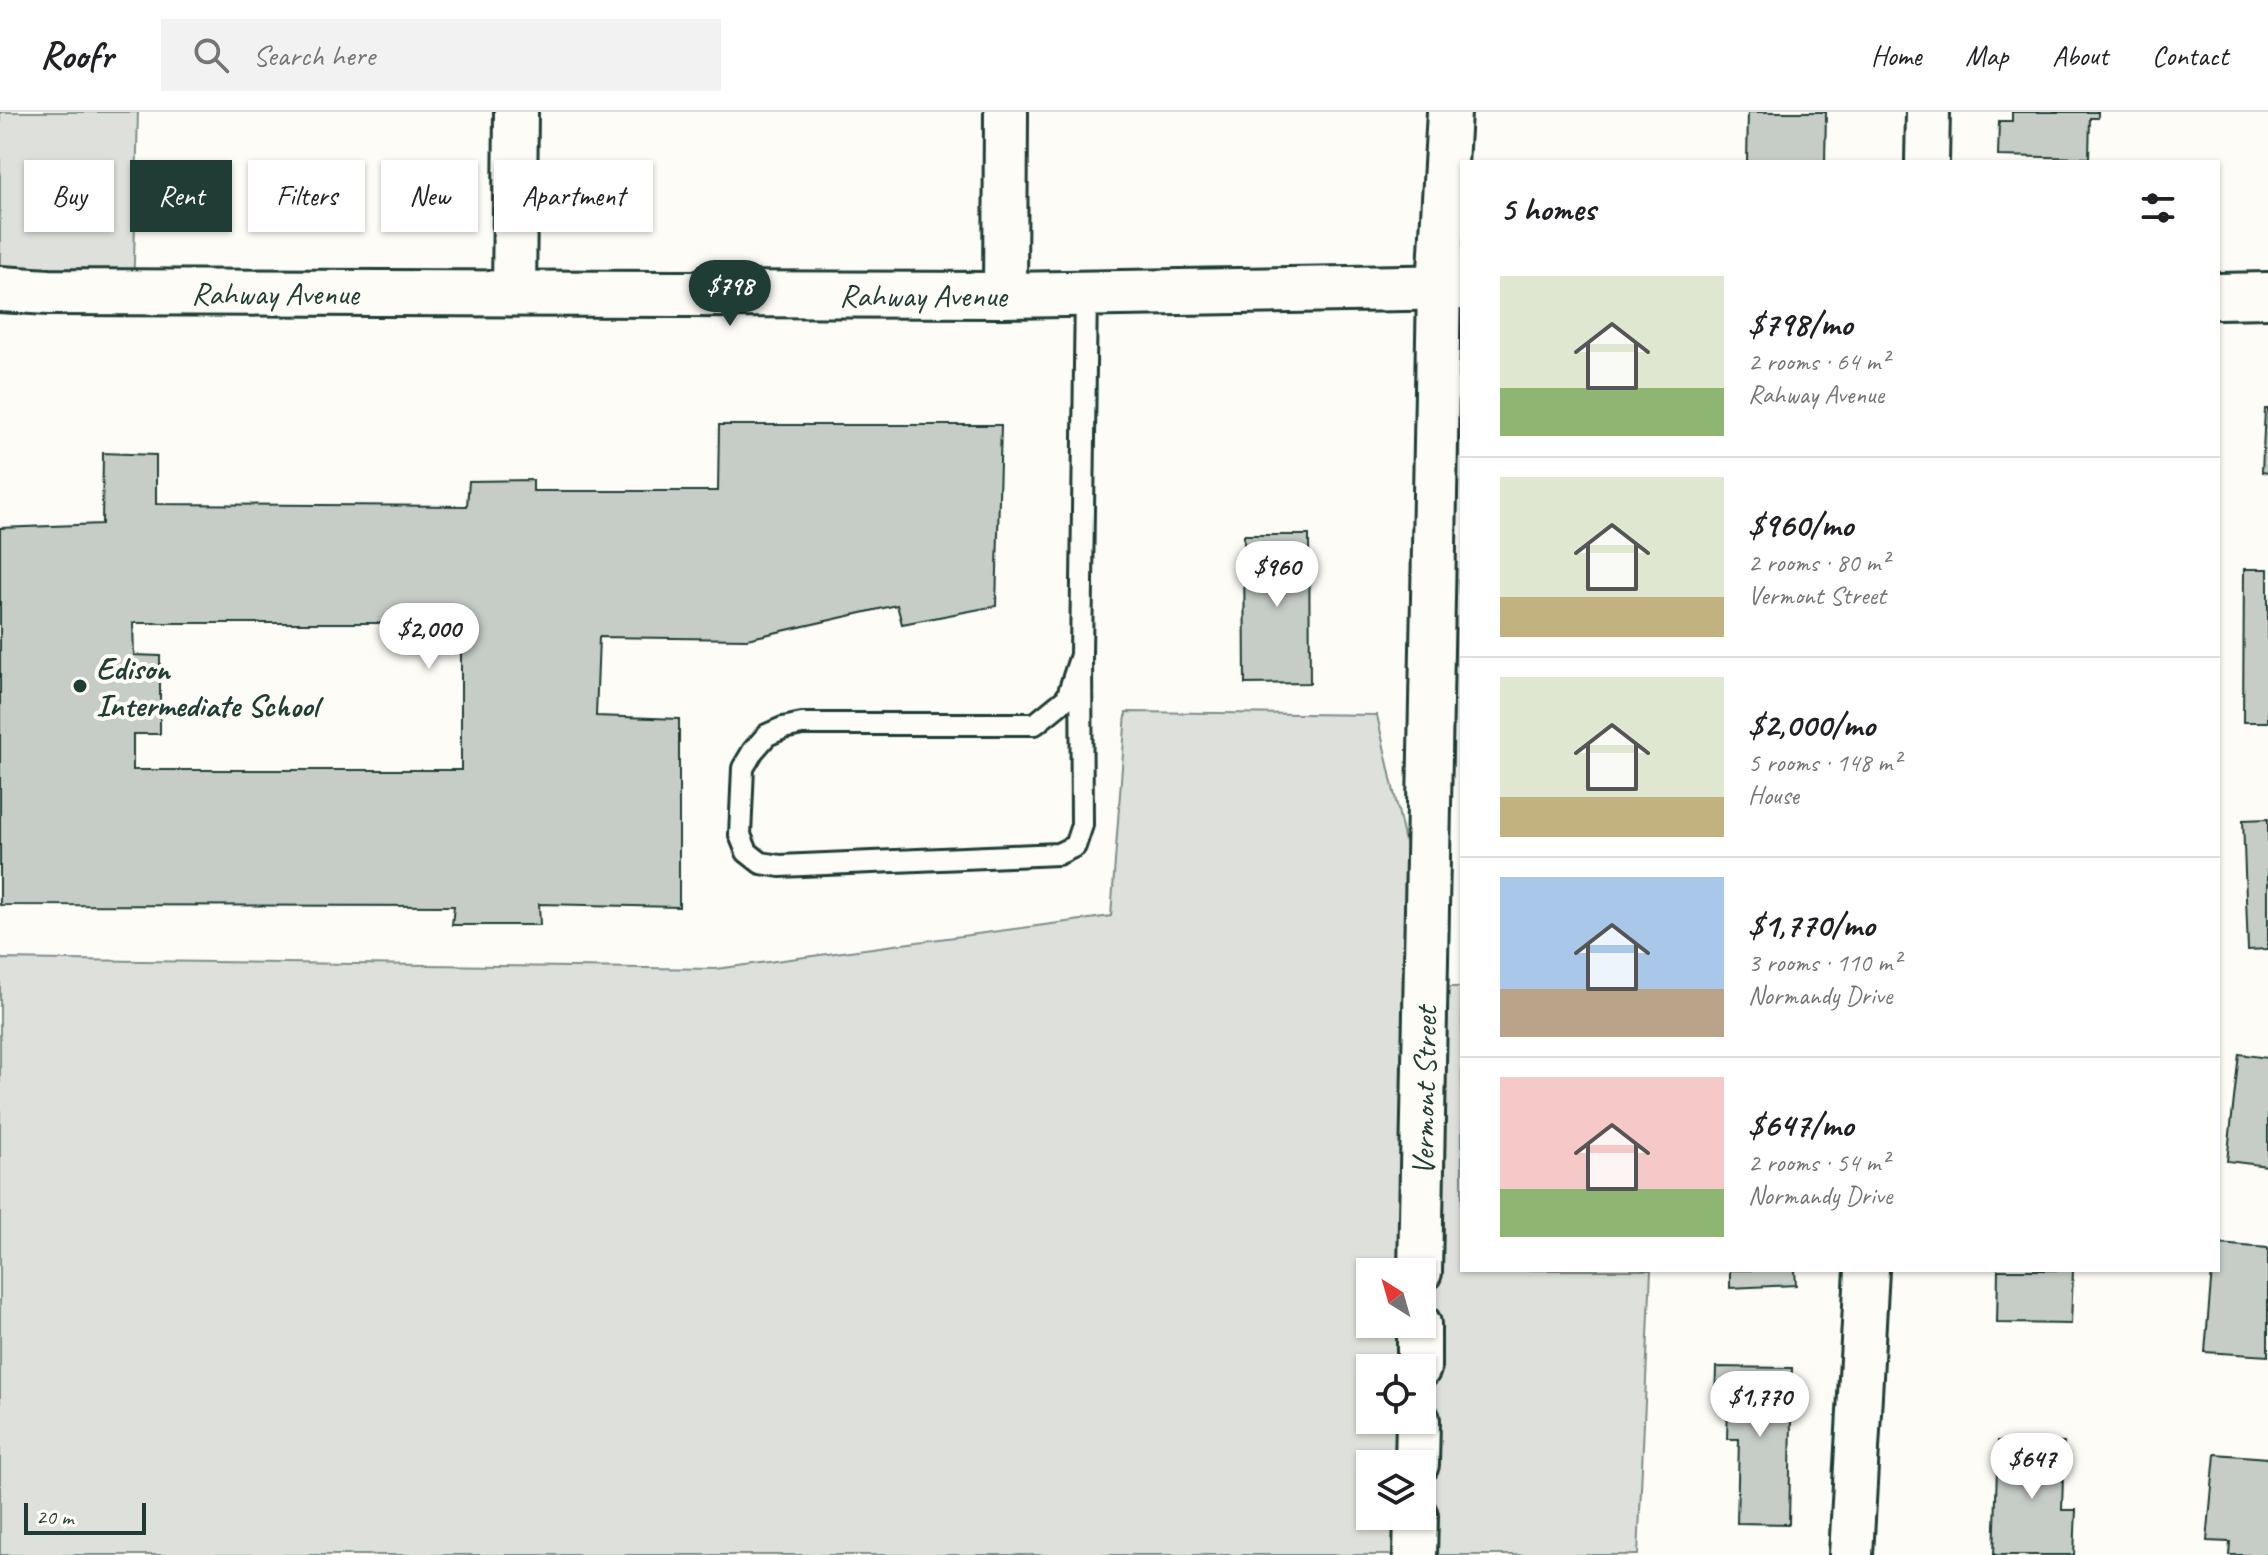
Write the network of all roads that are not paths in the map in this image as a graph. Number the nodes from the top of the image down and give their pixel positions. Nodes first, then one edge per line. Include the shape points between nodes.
1 (516, 112) edge
2 (1006, 112) edge
3 (1449, 112) edge
4 (1928, 112) edge
5 (1927, 160) edge
6 (1451, 287) edge
7 (0, 289) edge
8 (1086, 293) junction
9 (514, 294) junction
10 (1005, 295) junction
11 (2268, 295) edge
12 (2220, 296) edge
13 (1081, 655) junction
14 (1420, 1258) edge
15 (1867, 1272) edge
16 (1416, 1530) edge
17 (1415, 1555) edge
18 (1851, 1555) edge

1 - 9 street
2 - 10 street
3 - 6 street, Vermont Street
4 - 5 street
6 - 8 street, Rahway Avenue
6 - 14 street, Vermont Street
7 - 9 street, Rahway Avenue
8 - 10 street, Rahway Avenue
8 - 13 lane
9 - 10 street, Rahway Avenue
11 - 12 street
13 - 13 lane via 1067,698 1035,724 802,724 767,735 743,768 740,835 747,852 761,863 780,866 1058,854 1075,846 1082,825
15 - 18 street
16 - 17 street

